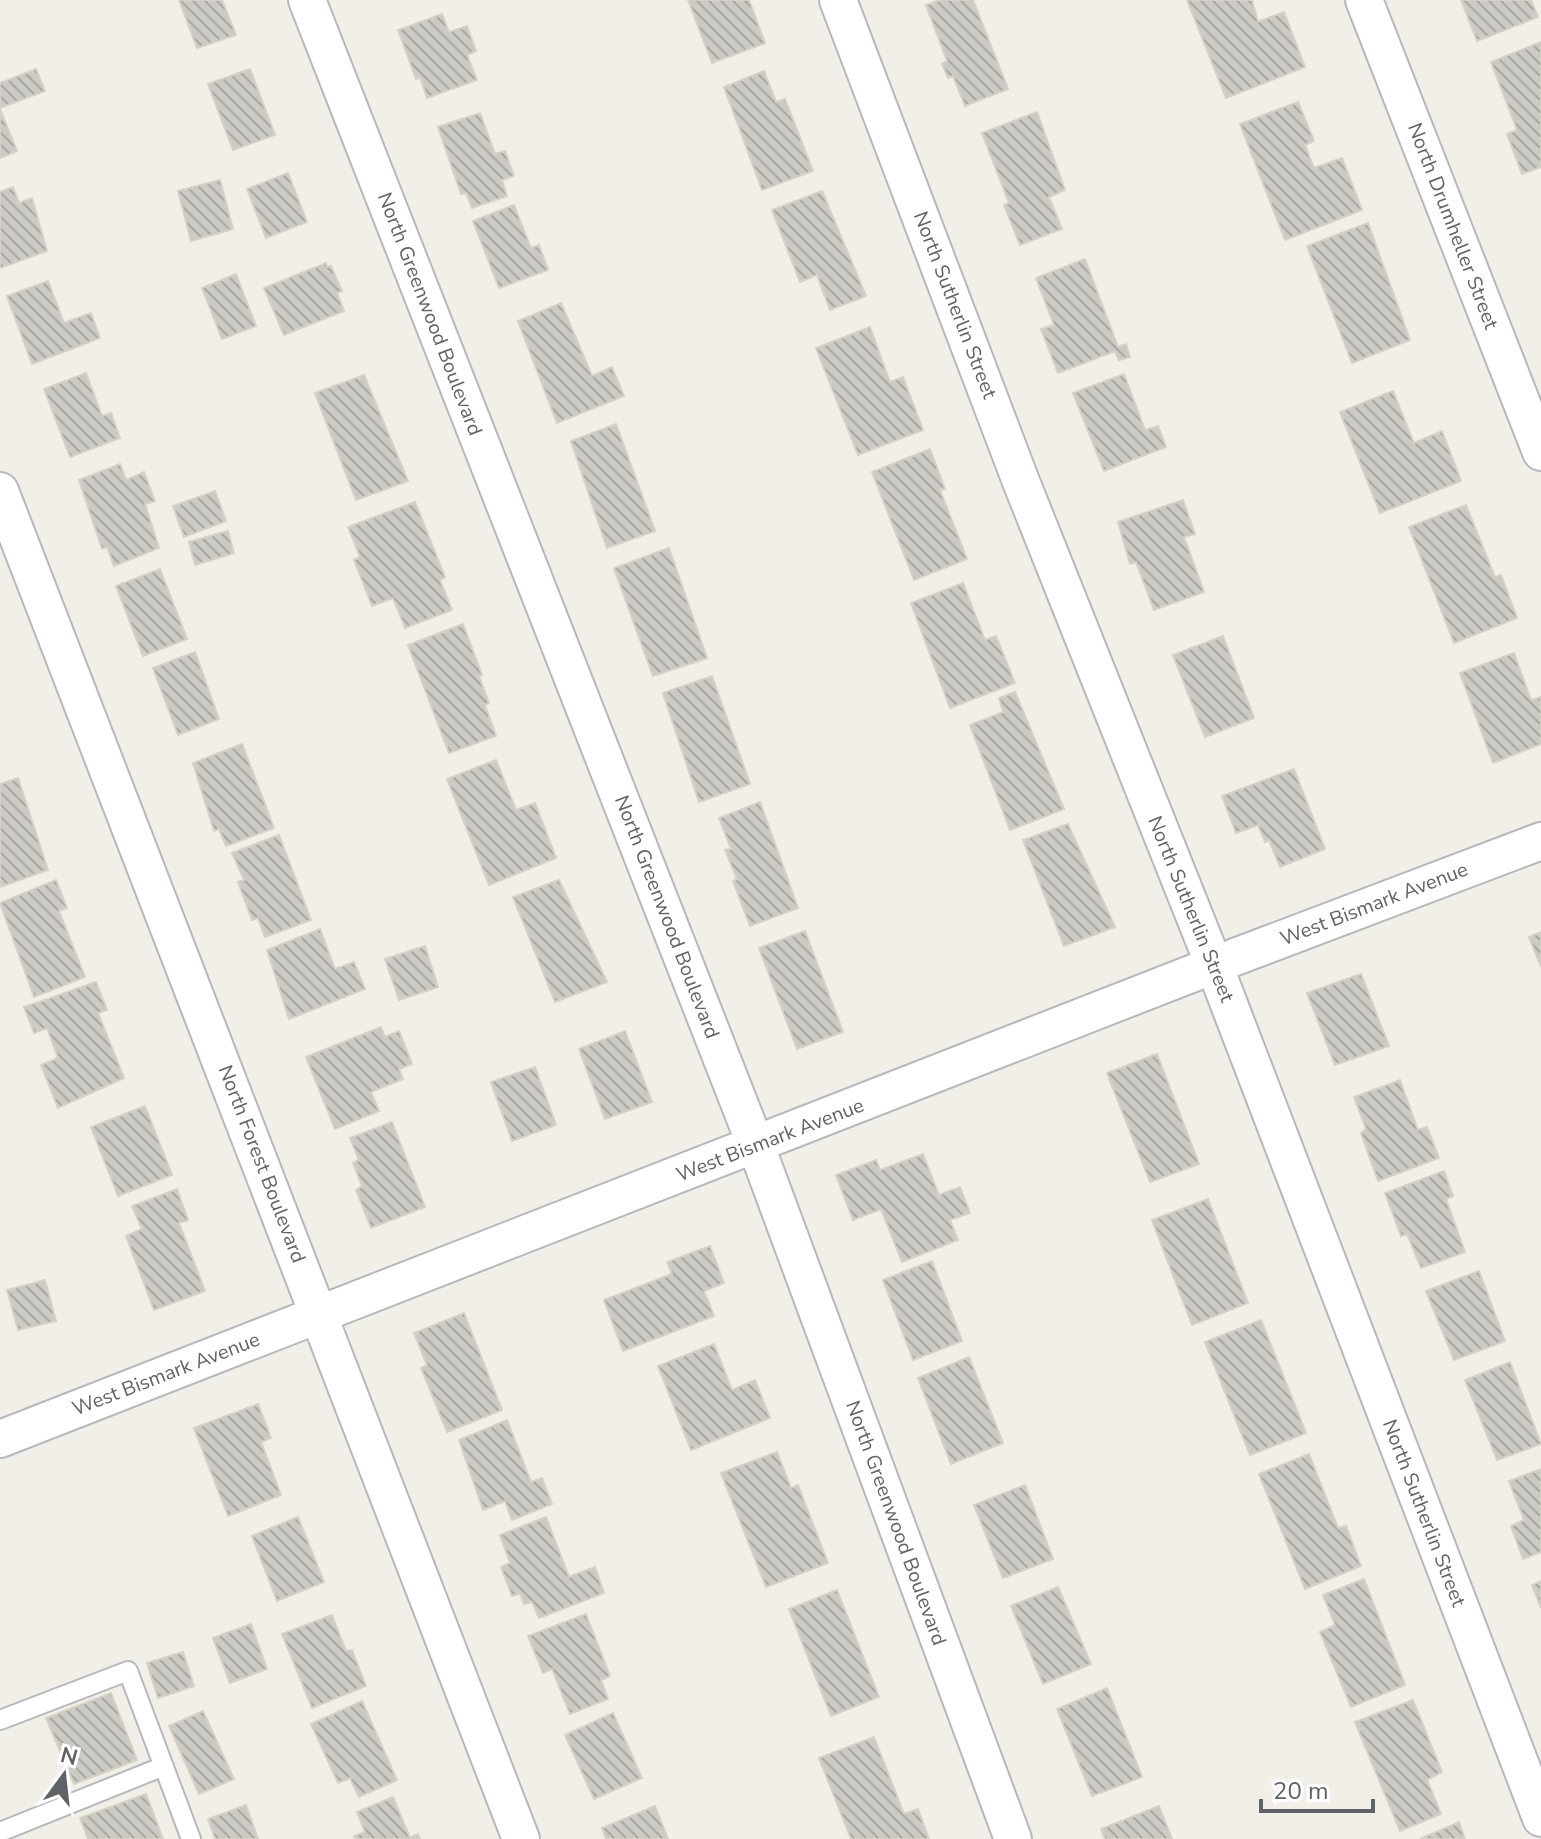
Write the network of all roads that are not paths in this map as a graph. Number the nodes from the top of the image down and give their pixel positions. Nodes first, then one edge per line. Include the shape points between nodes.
1 (307, 0) edge
2 (838, 0) edge
3 (1364, 0) edge
4 (1541, 452) edge
5 (0, 491) edge
6 (1541, 841) edge
7 (1214, 965) junction
8 (756, 1146) junction
9 (321, 1315) junction
10 (0, 1439) edge
11 (0, 1720) edge
12 (164, 1766) junction
13 (1541, 1818) edge
14 (0, 1832) edge
15 (191, 1839) edge
16 (521, 1839) edge
17 (1013, 1839) edge

1 - 8 street, North Greenwood Boulevard
2 - 7 street, North Sutherlin Street via 1020,479
3 - 4 street, North Drumheller Street
5 - 9 street, North Forest Boulevard
6 - 7 street, West Bismark Avenue
7 - 8 street, West Bismark Avenue
7 - 13 street, North Sutherlin Street
8 - 9 street, West Bismark Avenue
8 - 17 street, North Greenwood Boulevard
9 - 10 street, West Bismark Avenue
9 - 16 street, North Forest Boulevard
11 - 12 lane via 128,1671
12 - 14 lane
12 - 15 lane

